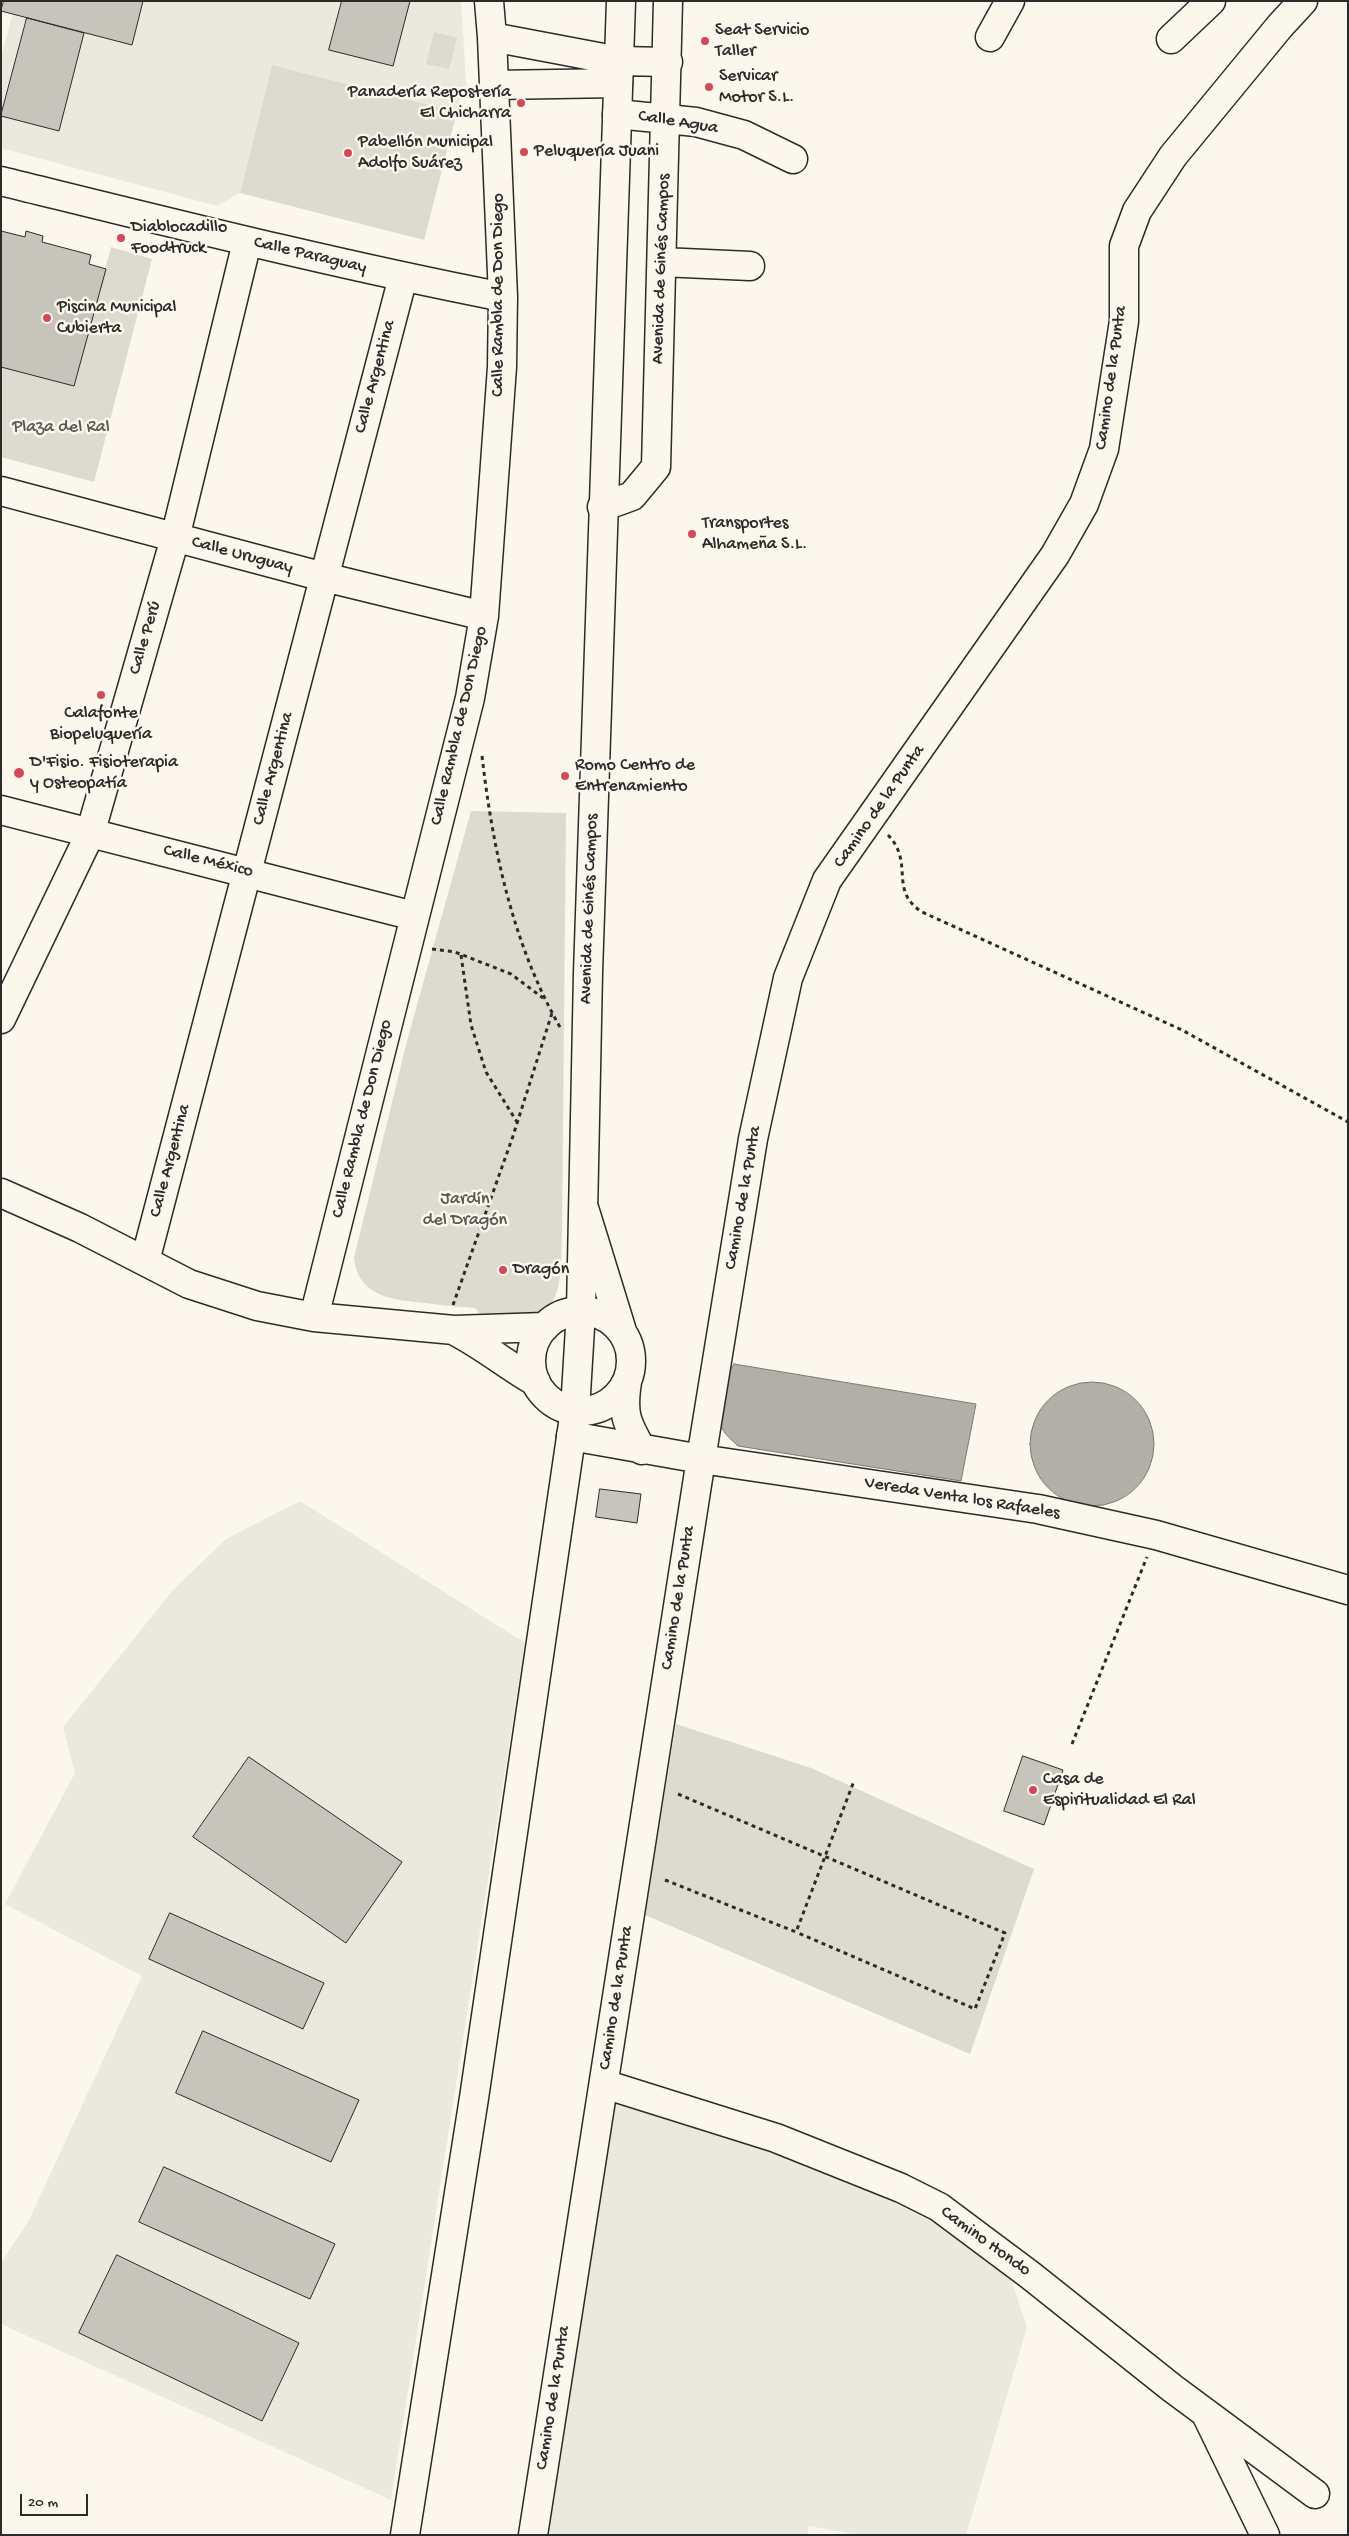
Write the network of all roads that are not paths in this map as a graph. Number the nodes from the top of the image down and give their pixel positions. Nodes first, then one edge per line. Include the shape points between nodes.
1 (489, 1) edge
2 (668, 1) edge
3 (1211, 1) edge
4 (1303, 1) edge
5 (1008, 2) edge
6 (620, 4) edge
7 (492, 37) junction
8 (990, 37) dead end
9 (1171, 39) dead end
10 (668, 62) junction
11 (618, 72) junction
12 (494, 85) junction
13 (617, 114) junction
14 (667, 118) junction
15 (793, 159) dead end
16 (1, 181) edge
17 (246, 242) junction
18 (662, 262) junction
19 (750, 266) dead end
20 (402, 277) junction
21 (503, 297) junction
22 (1, 491) edge
23 (602, 507) junction
24 (175, 538) junction
25 (324, 577) junction
26 (484, 616) junction
27 (1, 810) edge
28 (90, 834) junction
29 (247, 871) junction
30 (414, 916) junction
31 (1, 1019) edge
32 (1, 1193) edge
33 (584, 1206) junction
34 (145, 1260) junction
35 (581, 1311) junction
36 (314, 1317) junction
37 (546, 1327) junction
38 (449, 1330) junction
39 (622, 1331) junction
40 (536, 1382) junction
41 (627, 1382) junction
42 (573, 1423) junction
43 (642, 1450) junction
44 (701, 1459) junction
45 (1348, 1590) edge
46 (604, 2084) junction
47 (1205, 2413) junction
48 (1315, 2494) dead end
49 (405, 2535) edge
50 (533, 2535) edge
51 (1265, 2535) edge

1 - 7 street, Calle Rambla de Don Diego
2 - 10 street, Avenida de Ginés Campos
3 - 9 street
4 - 44 street, Camino de la Punta via 1173,156 1137,212 1124,246 1124,321 1104,449 1084,504 1055,555 827,880 788,978 753,1139
5 - 8 street
6 - 11 street, Avenida de Ginés Campos
7 - 11 street
7 - 12 street, Calle Rambla de Don Diego
10 - 11 street
10 - 14 street, Avenida de Ginés Campos
11 - 12 street
11 - 13 street, Avenida de Ginés Campos
12 - 21 street, Calle Rambla de Don Diego
13 - 14 street, Calle Agua
13 - 23 street, Avenida de Ginés Campos
14 - 15 street, Calle Agua via 744,135
14 - 18 street, Avenida de Ginés Campos
16 - 17 street, Calle Paraguay
17 - 20 street, Calle Paraguay
17 - 24 street, Calle Perú
18 - 19 street
18 - 23 street, Avenida de Ginés Campos via 656,467 632,496
20 - 21 street, Calle Paraguay
20 - 25 street, Calle Argentina
21 - 26 street, Calle Rambla de Don Diego via 502,367
22 - 24 street, Calle Uruguay
23 - 33 street, Avenida de Ginés Campos
24 - 25 street, Calle Uruguay
24 - 28 street, Calle Perú
25 - 26 street, Calle Uruguay
25 - 29 street, Calle Argentina
26 - 30 street, Calle Rambla de Don Diego via 470,698
27 - 28 street, Calle México
28 - 29 street, Calle México
28 - 31 street, Calle Perú
29 - 30 street, Calle México
29 - 34 street, Calle Argentina
30 - 36 street, Calle Rambla de Don Diego
32 - 34 street
33 - 35 street, Avenida de Ginés Campos
33 - 39 street
34 - 36 street via 188,1284 257,1306
35 - 37 street via 565,1314
35 - 39 street via 609,1319
35 - 42 street, Avenida de Ginés Campos
36 - 38 street
37 - 38 street
37 - 40 street via 539,1334 533,1350 532,1367
38 - 40 street, Vereda Venta los Rafaeles via 482,1344
39 - 41 street via 630,1347 631,1365
40 - 42 street, Vereda Venta los Rafaeles
41 - 42 street via 618,1395
41 - 43 street via 623,1406 628,1427
42 - 43 street, Vereda Venta los Rafaeles
42 - 49 street, Avenida de Ginés Campos via 474,2098
43 - 44 street, Vereda Venta los Rafaeles
44 - 45 street, Vereda Venta los Rafaeles via 1038,1510 1156,1535
44 - 46 street, Camino de la Punta
46 - 47 street, Camino Hondo via 776,2138 940,2207
46 - 50 street, Camino de la Punta
47 - 48 street, Camino Hondo
47 - 51 street

